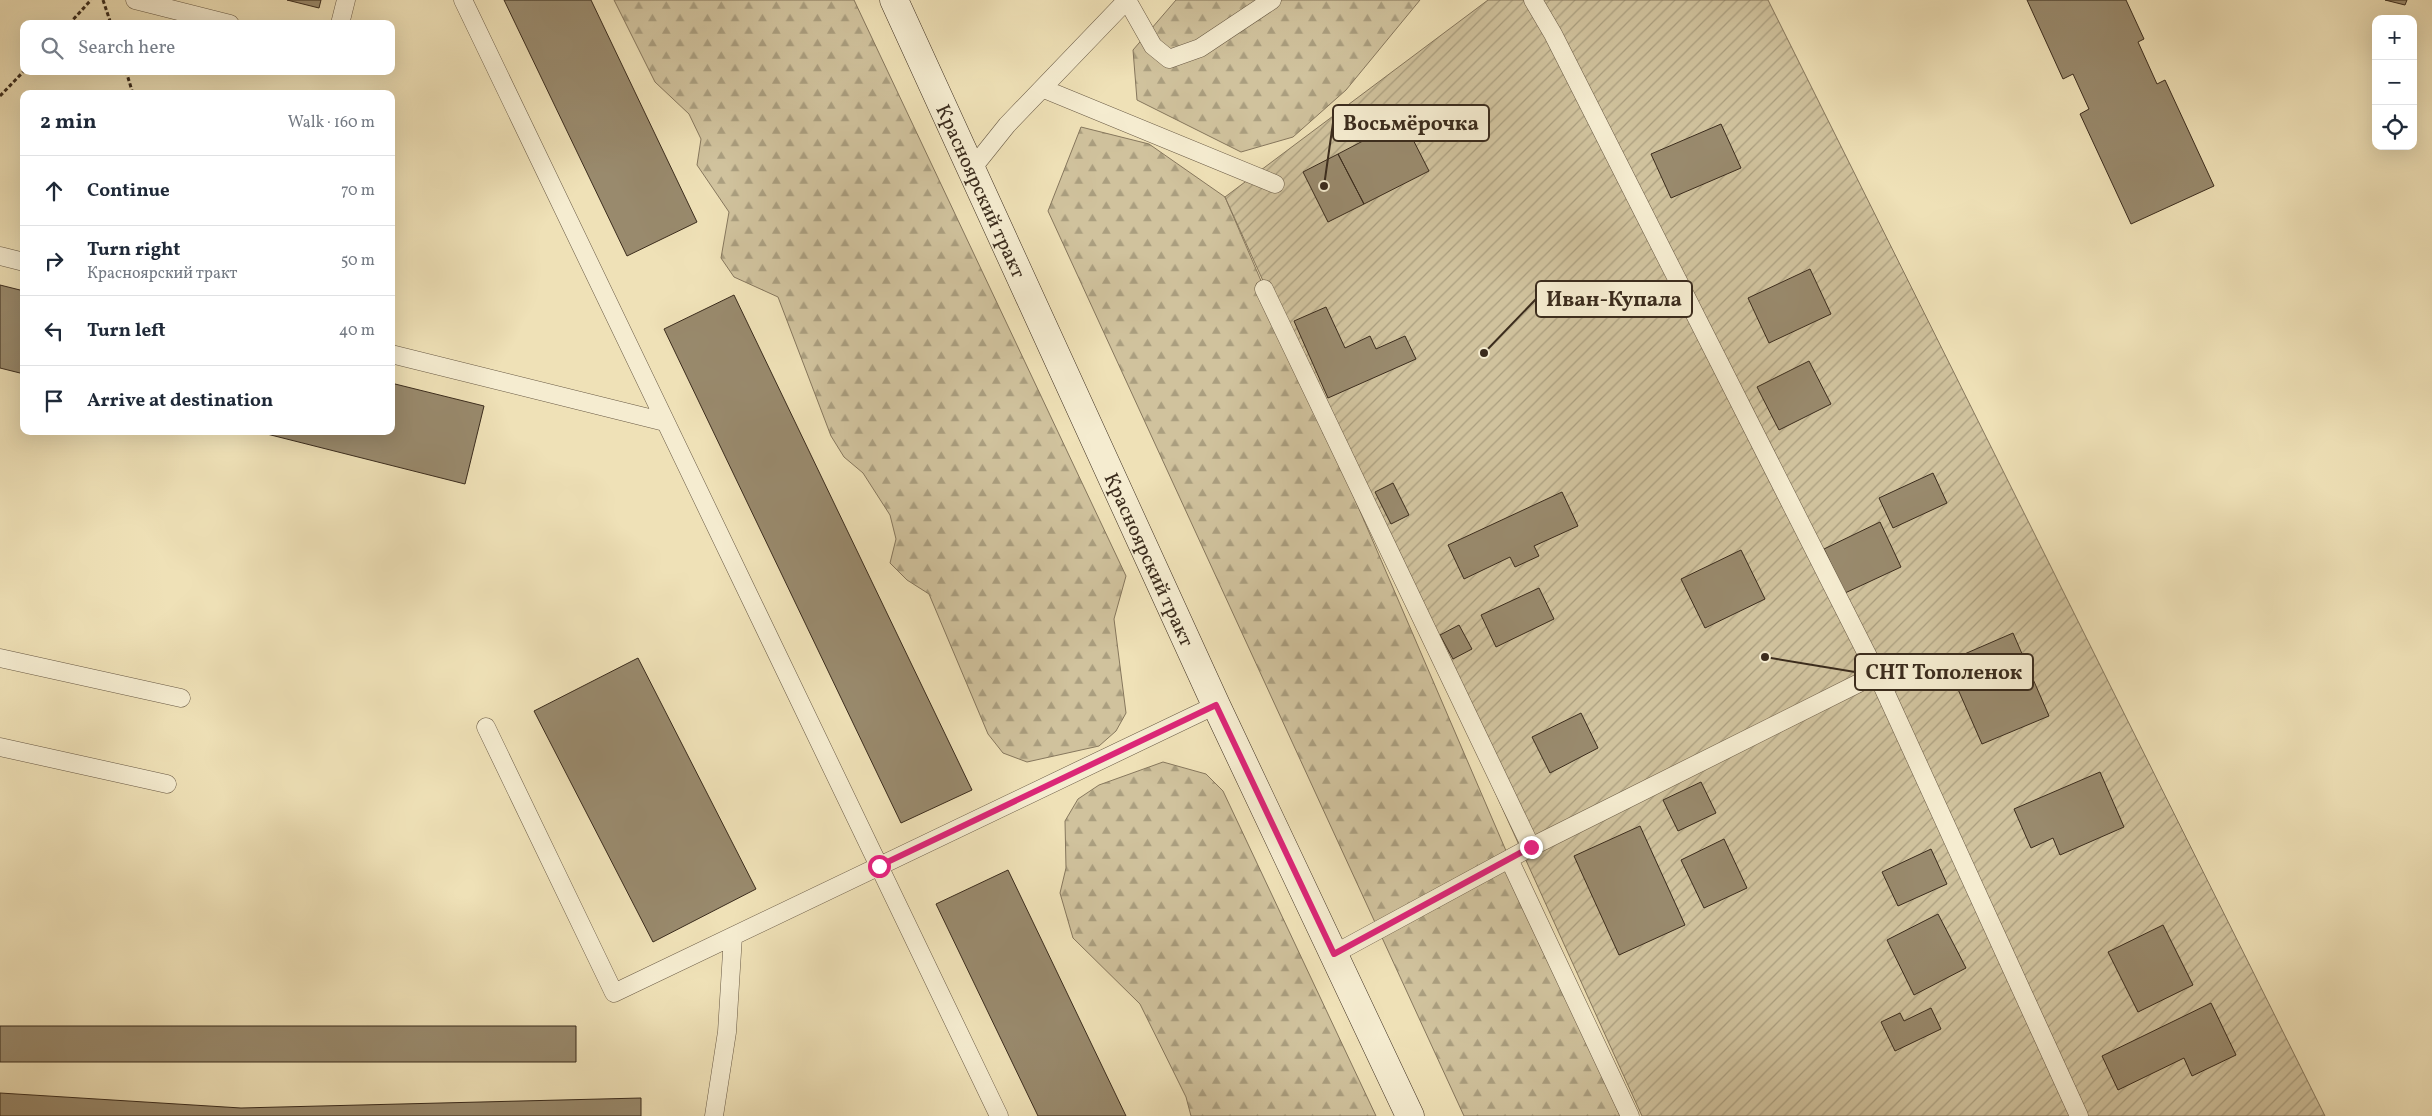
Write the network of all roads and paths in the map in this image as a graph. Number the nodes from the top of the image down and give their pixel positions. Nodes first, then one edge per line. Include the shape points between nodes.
1 (92, 0) edge
2 (103, 0) edge
3 (135, 0) edge
4 (346, 0) edge
5 (463, 0) edge
6 (894, 0) edge
7 (1127, 0) edge
8 (1272, 0) edge
9 (1533, 0) edge
10 (73, 20) edge
11 (109, 20) edge
12 (214, 20) edge
13 (341, 20) edge
14 (20, 75) edge
15 (127, 75) edge
16 (1044, 89) junction
17 (132, 90) edge
18 (0, 96) edge
19 (971, 170) junction
20 (1275, 184) dead end
21 (0, 256) edge
22 (20, 261) edge
23 (1264, 289) dead end
24 (395, 355) edge
25 (665, 422) junction
26 (0, 658) edge
27 (1877, 674) junction
28 (182, 698) dead end
29 (1216, 705) junction
30 (486, 727) dead end
31 (0, 747) edge
32 (167, 784) dead end
33 (1531, 847) junction
34 (1509, 860) junction
35 (879, 866) junction
36 (733, 936) junction
37 (1334, 954) junction
38 (714, 1116) edge
39 (999, 1116) edge
40 (1410, 1116) edge
41 (1630, 1116) edge
42 (2079, 1116) edge

1 - 10 path
2 - 11 path
3 - 12 lane
4 - 13 lane
5 - 25 lane
6 - 19 main road, Красноярский тракт
7 - 8 lane via 1152,46 1169,59 1200,48
7 - 16 lane
9 - 27 lane via 1554,34
14 - 18 path
15 - 17 path
16 - 19 lane via 1008,125
16 - 20 lane
19 - 29 main road, Красноярский тракт
21 - 22 lane
23 - 33 lane
24 - 25 lane
25 - 35 lane
26 - 28 lane
27 - 33 lane
27 - 42 lane
29 - 35 lane
29 - 37 main road, Красноярский тракт
30 - 36 lane via 614,993
31 - 32 lane
33 - 34 lane
34 - 37 lane
34 - 41 lane
35 - 36 lane
35 - 39 lane
36 - 38 lane via 727,1032
37 - 40 main road, Красноярский тракт

